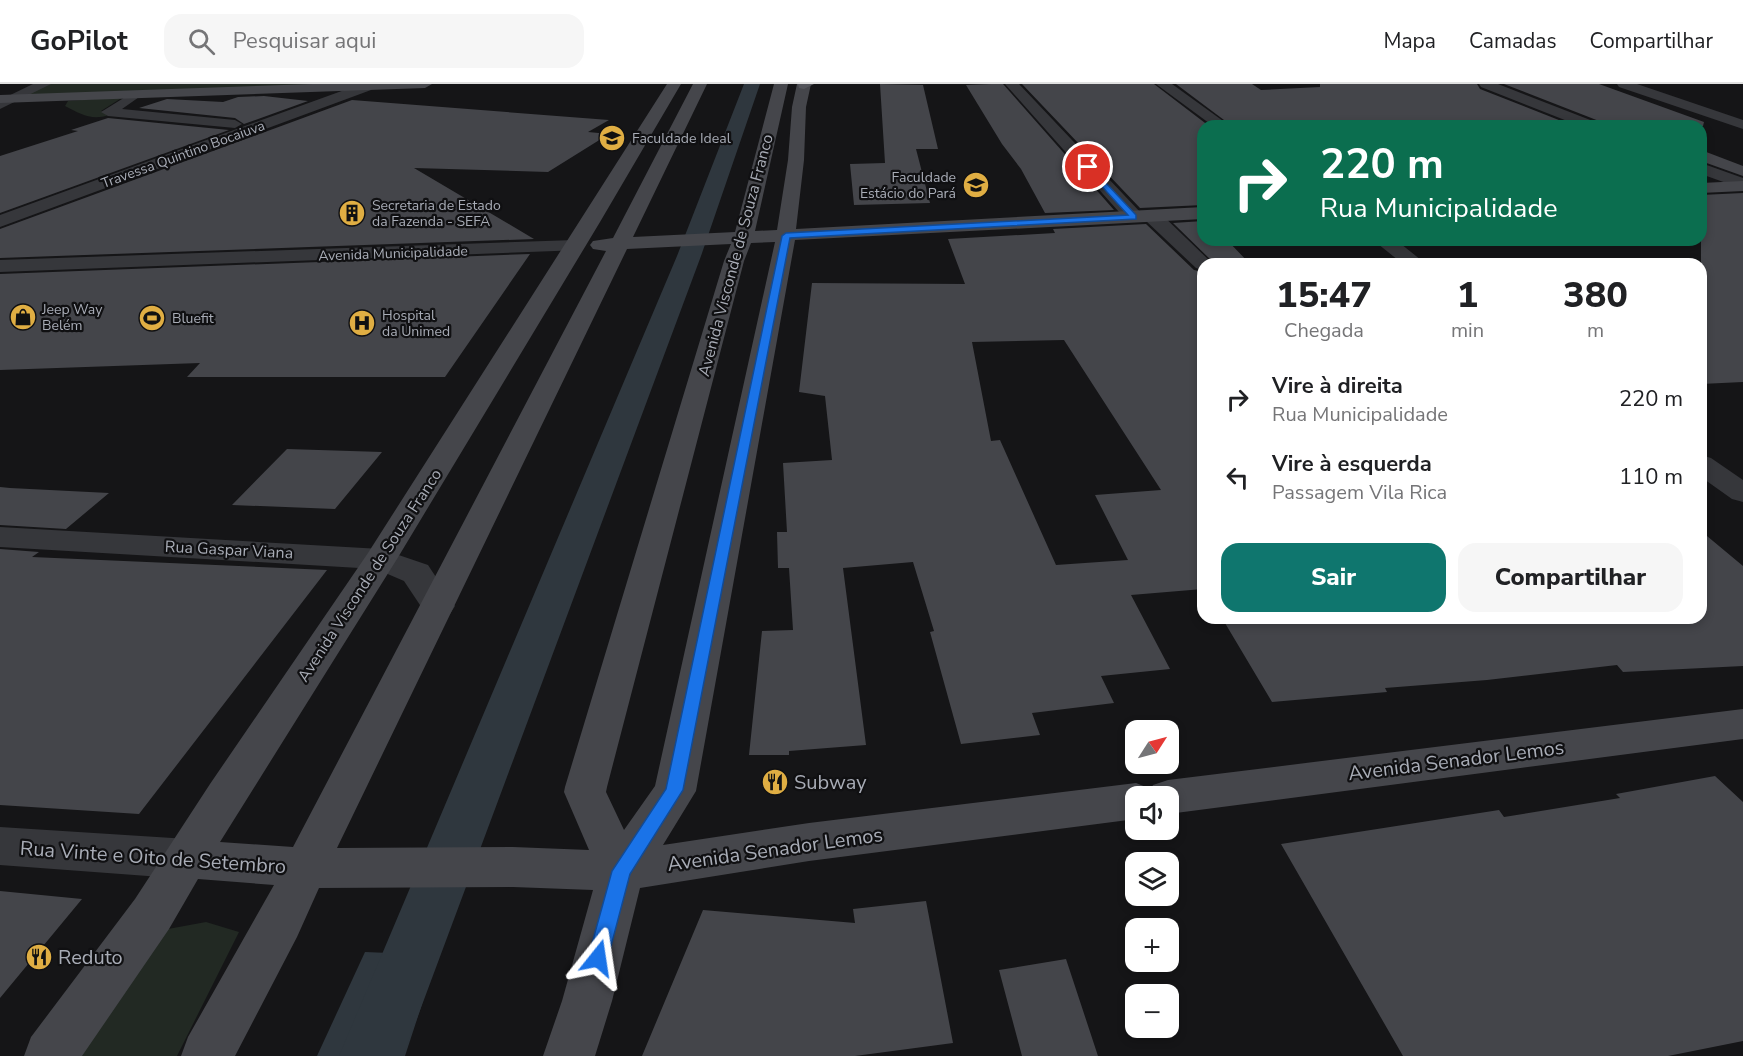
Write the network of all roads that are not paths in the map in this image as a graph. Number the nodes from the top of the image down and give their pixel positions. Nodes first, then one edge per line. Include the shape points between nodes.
1 (44, 84) edge
2 (425, 84) edge
3 (674, 84) edge
4 (700, 84) edge
5 (781, 84) edge
6 (805, 84) edge
7 (1012, 84) edge
8 (1163, 84) edge
9 (1486, 84) edge
10 (1624, 84) edge
11 (366, 87) junction
12 (135, 95) junction
13 (0, 99) edge
14 (16, 99) junction
15 (0, 105) edge
16 (1214, 120) edge
17 (1578, 120) edge
18 (235, 124) dead end
19 (1743, 125) edge
20 (769, 132) junction
21 (796, 160) junction
22 (1707, 170) edge
23 (1743, 185) edge
24 (1707, 188) edge
25 (1197, 213) edge
26 (1143, 217) junction
27 (0, 221) edge
28 (786, 236) junction
29 (733, 239) junction
30 (620, 244) junction
31 (575, 246) junction
32 (1391, 246) edge
33 (1408, 258) edge
34 (1197, 259) edge
35 (0, 266) edge
36 (1707, 468) edge
37 (1743, 493) edge
38 (0, 537) edge
39 (381, 559) junction
40 (438, 606) junction
41 (1743, 724) edge
42 (1179, 796) edge
43 (1125, 802) edge
44 (0, 846) edge
45 (188, 859) junction
46 (305, 868) junction
47 (621, 871) junction
48 (50, 1056) edge
49 (207, 1056) edge
50 (568, 1056) edge

1 - 14 street
2 - 11 main road
3 - 31 main road, Avenida Visconde de Souza Franco
4 - 30 main road
5 - 20 main road, Avenida Visconde de Souza Franco
6 - 21 main road, Avenida Visconde de Souza Franco via 799,107
7 - 26 street
8 - 16 street
9 - 17 street
10 - 19 street
11 - 12 main road
11 - 27 street, Travessa Quintino Bocaiuva
12 - 14 main road
12 - 18 street via 108,112
13 - 14 main road
14 - 15 street
20 - 21 main road
20 - 29 main road, Avenida Visconde de Souza Franco
21 - 28 main road, Avenida Visconde de Souza Franco
22 - 23 street
23 - 24 main road
25 - 26 main road, Avenida Municipalidade
26 - 28 main road, Avenida Municipalidade
26 - 34 street
28 - 29 main road, Avenida Municipalidade
28 - 47 main road, Avenida Visconde de Souza Franco via 675,790
29 - 30 main road, Avenida Municipalidade
29 - 47 main road, Avenida Visconde de Souza Franco via 731,273 585,792
30 - 31 main road, Avenida Municipalidade
30 - 40 main road
31 - 35 street, Avenida Municipalidade
31 - 39 main road, Avenida Visconde de Souza Franco
32 - 33 street
36 - 37 street
38 - 39 street, Rua Gaspar Viana
39 - 40 street, Rua Gaspar Viana via 416,573
39 - 45 main road, Avenida Visconde de Souza Franco
40 - 46 main road
41 - 42 main road, Avenida Senador Lemos
43 - 47 main road, Avenida Senador Lemos via 809,842
44 - 45 street, Rua Vinte e Oito de Setembro
45 - 46 main road, Rua Vinte e Oito de Setembro
45 - 48 main road, Avenida Visconde de Souza Franco
46 - 47 main road, Avenida Senador Lemos
46 - 49 main road
47 - 50 main road, Avenida Visconde de Souza Franco via 587,1001

